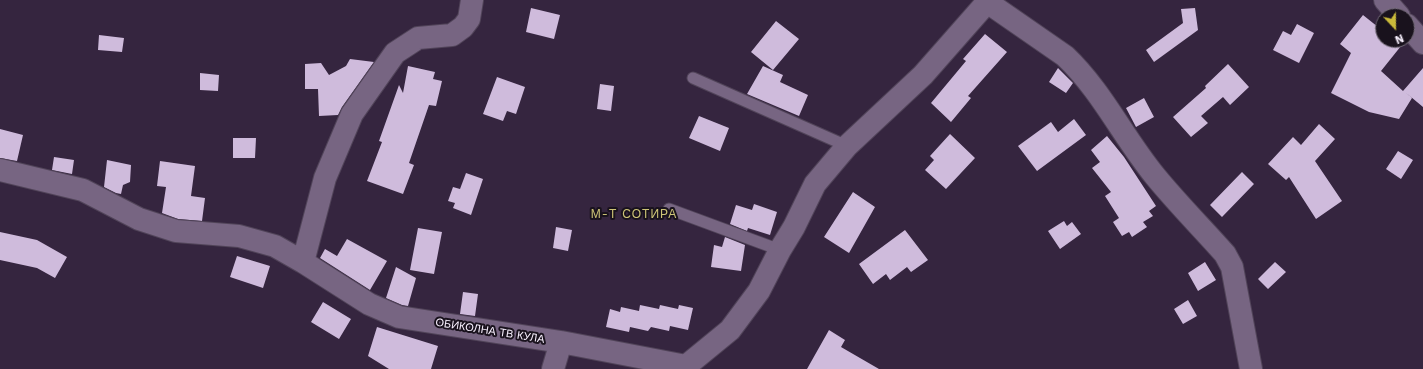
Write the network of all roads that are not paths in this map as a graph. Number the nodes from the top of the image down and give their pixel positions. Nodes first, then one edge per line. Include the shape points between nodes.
1 (472, 0) edge
2 (1385, 0) edge
3 (988, 1) edge
4 (1392, 8) edge
5 (1415, 34) edge
6 (1423, 43) edge
7 (693, 78) dead end
8 (847, 146) junction
9 (0, 170) edge
10 (669, 209) dead end
11 (780, 250) junction
12 (303, 262) junction
13 (561, 342) junction
14 (686, 368) edge
15 (553, 369) edge
16 (1251, 369) edge

1 - 12 street via 469,19 452,35 418,38 395,54 352,114 325,178
2 - 4 street
3 - 8 street via 923,75
3 - 16 street via 1065,56 1075,66 1093,87 1155,176 1225,254 1232,267
5 - 6 street
7 - 8 lane
8 - 11 street via 815,184
9 - 12 street, ОБИКОЛНА ТВ КУЛА via 83,190 139,219 176,231 239,236 275,246
10 - 11 lane
11 - 14 street via 759,291 730,330
12 - 13 street, ОБИКОЛНА ТВ КУЛА via 369,304 398,317
13 - 14 street, ОБИКОЛНА ТВ КУЛА
13 - 15 street

